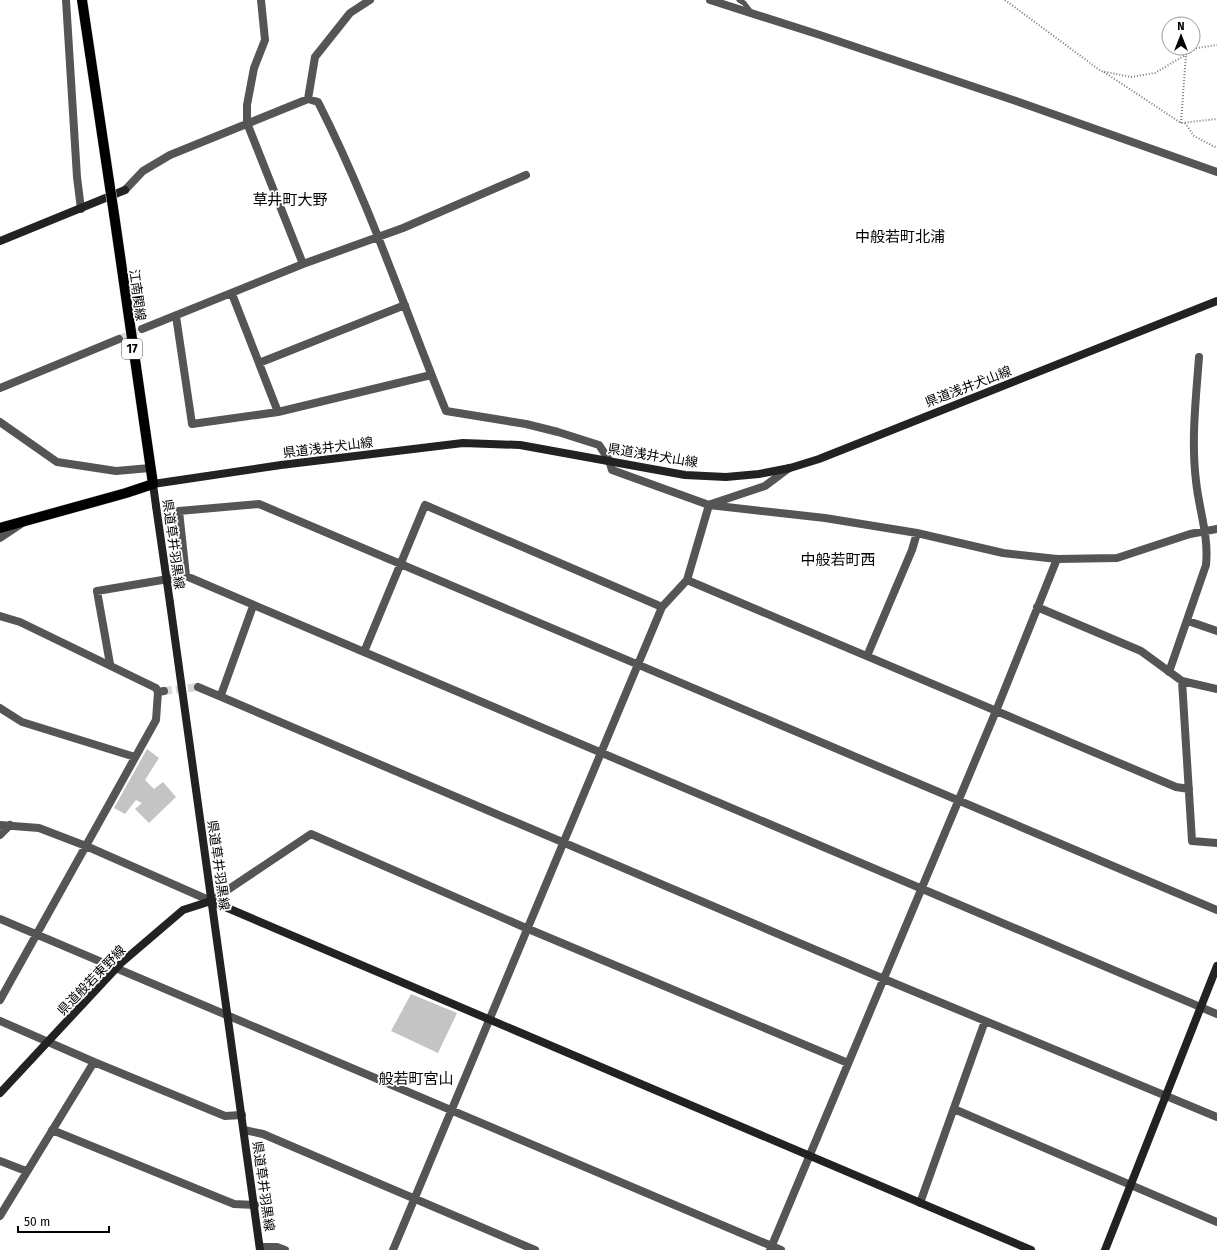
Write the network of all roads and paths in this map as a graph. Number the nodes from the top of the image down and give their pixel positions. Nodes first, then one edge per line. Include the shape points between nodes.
1 (66, 0) edge
2 (82, 0) edge
3 (262, 0) edge
4 (370, 0) edge
5 (710, 0) edge
6 (739, 0) edge
7 (1005, 0) edge
8 (753, 14) junction
9 (1217, 45) edge
10 (1201, 47) edge
11 (1183, 56) edge
12 (1186, 56) edge
13 (1101, 71) junction
14 (308, 99) junction
15 (1217, 119) edge
16 (247, 123) junction
17 (1181, 123) junction
18 (1185, 123) junction
19 (1217, 148) edge
20 (1217, 172) edge
21 (526, 175) dead end
22 (125, 190) joint
23 (81, 209) junction
24 (379, 237) junction
25 (0, 241) edge
26 (303, 264) junction
27 (232, 294) junction
28 (1217, 301) edge
29 (405, 305) junction
30 (176, 316) junction
31 (142, 329) tunnel mouth
32 (119, 339) tunnel mouth
33 (1199, 357) dead end
34 (259, 363) junction
35 (432, 375) junction
36 (0, 388) edge
37 (278, 412) junction
38 (0, 422) edge
39 (609, 460) junction
40 (150, 468) junction
41 (790, 468) junction
42 (153, 484) junction
43 (708, 504) junction
44 (23, 522) junction
45 (0, 528) edge
46 (1217, 529) edge
47 (1206, 531) junction
48 (917, 533) junction
49 (0, 538) edge
50 (1057, 559) junction
51 (400, 564) junction
52 (186, 576) junction
53 (687, 580) junction
54 (253, 606) junction
55 (662, 607) junction
56 (1037, 607) junction
57 (0, 616) edge
58 (1188, 621) junction
59 (1217, 631) edge
60 (364, 652) junction
61 (867, 656) junction
62 (110, 664) junction
63 (638, 664) junction
64 (1169, 672) junction
65 (1182, 681) junction
66 (198, 687) tunnel mouth
67 (1217, 689) edge
68 (221, 695) junction
69 (0, 708) edge
70 (996, 712) junction
71 (600, 752) junction
72 (135, 757) junction
73 (1189, 789) junction
74 (958, 800) junction
75 (0, 825) edge
76 (10, 825) junction
77 (0, 835) edge
78 (564, 842) junction
79 (1217, 843) edge
80 (86, 846) junction
81 (921, 889) junction
82 (211, 901) junction
83 (1217, 910) edge
84 (0, 919) edge
85 (526, 928) junction
86 (37, 934) junction
87 (1217, 966) edge
88 (118, 968) junction
89 (884, 979) junction
90 (0, 1000) edge
91 (1201, 1008) junction
92 (228, 1014) junction
93 (1217, 1014) edge
94 (488, 1019) junction
95 (0, 1021) edge
96 (985, 1021) junction
97 (48, 1042) junction
98 (94, 1062) junction
99 (848, 1063) junction
100 (0, 1093) edge
101 (1166, 1096) junction
102 (450, 1108) junction
103 (954, 1110) junction
104 (242, 1115) junction
105 (1217, 1117) edge
106 (52, 1130) junction
107 (244, 1130) junction
108 (808, 1156) junction
109 (0, 1161) edge
110 (26, 1172) junction
111 (1131, 1185) junction
112 (414, 1198) junction
113 (920, 1203) junction
114 (255, 1205) junction
115 (0, 1216) edge
116 (1217, 1222) edge
117 (260, 1248) edge
118 (771, 1248) edge
119 (285, 1250) edge
120 (393, 1250) edge
121 (535, 1250) edge
122 (781, 1250) edge
123 (1031, 1250) edge
124 (1105, 1250) edge

1 - 23 street
2 - 40 main road, 江南関線 / 17, bridge
3 - 16 street via 265,40 254,68 247,105
4 - 14 street via 350,13 315,57
5 - 8 street
6 - 8 lane via 744,2
7 - 13 path
8 - 20 street via 1009,98
9 - 10 path
11 - 13 path via 1155,73 1131,77
12 - 17 path
13 - 17 path
14 - 16 street
14 - 24 street via 318,102
15 - 18 path
16 - 22 street via 164,158 143,171
16 - 26 street
17 - 18 path
18 - 19 path via 1194,136
21 - 24 street
22 - 23 main road
23 - 25 main road
24 - 26 street
24 - 29 street
26 - 27 street
27 - 30 street
27 - 34 street
28 - 41 main road, 県道浅井犬山線 via 819,459
29 - 34 street
29 - 35 street
30 - 31 street
30 - 37 street via 192,424
32 - 36 street
33 - 47 street via 1193,448 1196,483
34 - 37 street
35 - 37 street
35 - 39 street via 446,411 558,432 598,445
38 - 40 street via 56,462 116,471
39 - 41 main road, 県道浅井犬山線 via 685,475 726,477
39 - 42 main road, 県道浅井犬山線 via 520,445 463,443 281,465
39 - 43 street via 612,470
40 - 42 main road, 江南関線 / 17
41 - 43 street via 765,486
42 - 44 main road
42 - 82 main road, 県道草井羽黒線, bridge
43 - 48 street via 825,518
43 - 53 street
44 - 45 main road
44 - 49 street
46 - 47 street
47 - 50 street via 1117,558
47 - 58 street via 1206,565
48 - 50 street via 1003,553
48 - 61 street
50 - 56 street
51 - 52 street via 259,504 179,511
51 - 55 street via 425,505
51 - 60 street
51 - 63 street
52 - 54 street
52 - 62 street via 97,591
53 - 55 street
53 - 61 street
54 - 60 street
54 - 68 street
55 - 63 street
56 - 64 street via 1141,650
56 - 70 street
57 - 62 street via 20,622
58 - 59 street
58 - 64 street
60 - 71 street
61 - 70 street
62 - 72 street via 161,692 156,720
63 - 71 street
63 - 74 street
64 - 65 street
65 - 67 street
65 - 73 street
66 - 68 street
68 - 78 street
69 - 72 street via 22,722
70 - 73 street via 1176,787
70 - 74 street
71 - 78 street
71 - 81 street
72 - 80 street
73 - 79 street via 1192,841
74 - 81 street
74 - 83 street
75 - 76 street
76 - 77 street
76 - 80 street via 39,828
78 - 85 street
78 - 89 street
80 - 82 street
80 - 86 street
81 - 89 street
81 - 91 street
82 - 85 street via 311,834
82 - 88 main road, 県道般若東野線 via 183,910
82 - 92 main road, 県道草井羽黒線
82 - 94 main road
84 - 86 street
85 - 94 street
85 - 99 street
86 - 88 street
86 - 90 street
87 - 91 main road
88 - 92 street
88 - 97 main road, 県道般若東野線
89 - 96 street
89 - 99 street
91 - 93 street
91 - 101 main road
92 - 102 street
92 - 104 main road, 県道草井羽黒線
94 - 102 street
94 - 108 main road
95 - 97 street
96 - 101 street
96 - 103 street
97 - 98 street
97 - 100 main road, 県道般若東野線
98 - 104 street via 225,1116
98 - 106 street
99 - 108 street
101 - 105 street
101 - 111 main road
102 - 112 street
102 - 118 street
103 - 111 street
103 - 113 street
104 - 107 main road, 県道草井羽黒線
106 - 110 street
106 - 114 street via 234,1204
107 - 112 street via 263,1134
107 - 114 main road, 県道草井羽黒線
108 - 113 main road
108 - 118 street
109 - 110 street
110 - 115 street
111 - 116 street
111 - 124 main road
112 - 120 street
112 - 121 street
113 - 123 main road
114 - 117 main road, 県道草井羽黒線
117 - 119 street via 277,1247
118 - 122 street

